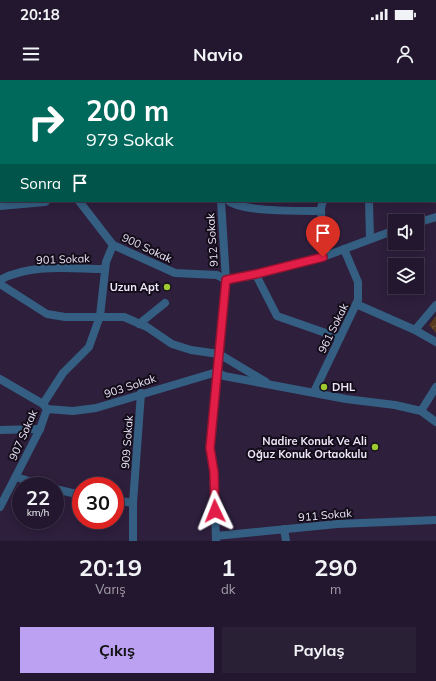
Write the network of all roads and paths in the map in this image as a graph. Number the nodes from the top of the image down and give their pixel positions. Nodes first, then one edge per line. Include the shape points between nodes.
1 (34, 202) edge
2 (80, 202) edge
3 (221, 202) edge
4 (230, 202) edge
5 (323, 202) edge
6 (369, 202) edge
7 (0, 205) edge
8 (321, 211) junction
9 (436, 217) edge
10 (424, 221) edge
11 (388, 233) edge
12 (370, 239) junction
13 (113, 245) junction
14 (344, 250) junction
15 (323, 257) junction
16 (105, 269) junction
17 (256, 274) junction
18 (0, 280) edge
19 (226, 280) junction
20 (0, 284) edge
21 (165, 303) dead end
22 (356, 304) junction
23 (436, 305) edge
24 (100, 316) junction
25 (139, 324) junction
26 (415, 330) junction
27 (340, 338) junction
28 (436, 342) edge
29 (219, 354) junction
30 (217, 372) junction
31 (0, 379) edge
32 (270, 384) junction
33 (436, 387) edge
34 (314, 392) junction
35 (142, 393) junction
36 (45, 407) junction
37 (421, 411) junction
38 (436, 422) edge
39 (40, 429) junction
40 (0, 430) edge
41 (16, 477) edge
42 (12, 484) edge
43 (124, 502) edge
44 (133, 503) junction
45 (0, 507) edge
46 (436, 520) edge
47 (284, 529) junction
48 (216, 539) edge
49 (133, 541) edge
50 (286, 541) edge

1 - 7 street
2 - 13 street, 900 Sokak
3 - 19 street, 912 Sokak
4 - 8 street via 249,208
5 - 8 street
6 - 12 street
8 - 15 street
9 - 10 street
11 - 12 street
12 - 14 street
13 - 16 street, 907 Sokak
13 - 19 street, 900 Sokak via 175,273 217,275
14 - 15 street
14 - 22 street, 961 Sokak via 358,282
15 - 17 street
16 - 18 street, 901 Sokak via 35,270 10,275
16 - 24 street, 907 Sokak
17 - 19 street
17 - 27 street via 277,316
19 - 29 street, 912 Sokak
20 - 24 street via 47,314 65,317
21 - 25 street
22 - 26 street
22 - 27 street, 961 Sokak
23 - 26 street
24 - 25 street via 124,317
24 - 36 street, 907 Sokak via 89,347 63,373
25 - 29 street via 172,344
26 - 28 street
27 - 34 street, 961 Sokak
29 - 30 street, 912 Sokak
29 - 32 street
30 - 32 street via 224,376
30 - 35 street, 903 Sokak
30 - 48 street, 912 Sokak via 210,448 214,472
31 - 36 street, 903 Sokak
32 - 34 street
33 - 37 street
34 - 37 street
35 - 36 street, 903 Sokak via 96,408 73,411
35 - 44 street, 909 Sokak
36 - 39 street, 907 Sokak
37 - 38 street
39 - 40 street
39 - 41 street, 907 Sokak
42 - 45 street, 907 Sokak
43 - 44 street
44 - 49 street, 909 Sokak
46 - 47 street, 911 Sokak
47 - 48 street, 911 Sokak
47 - 50 street

